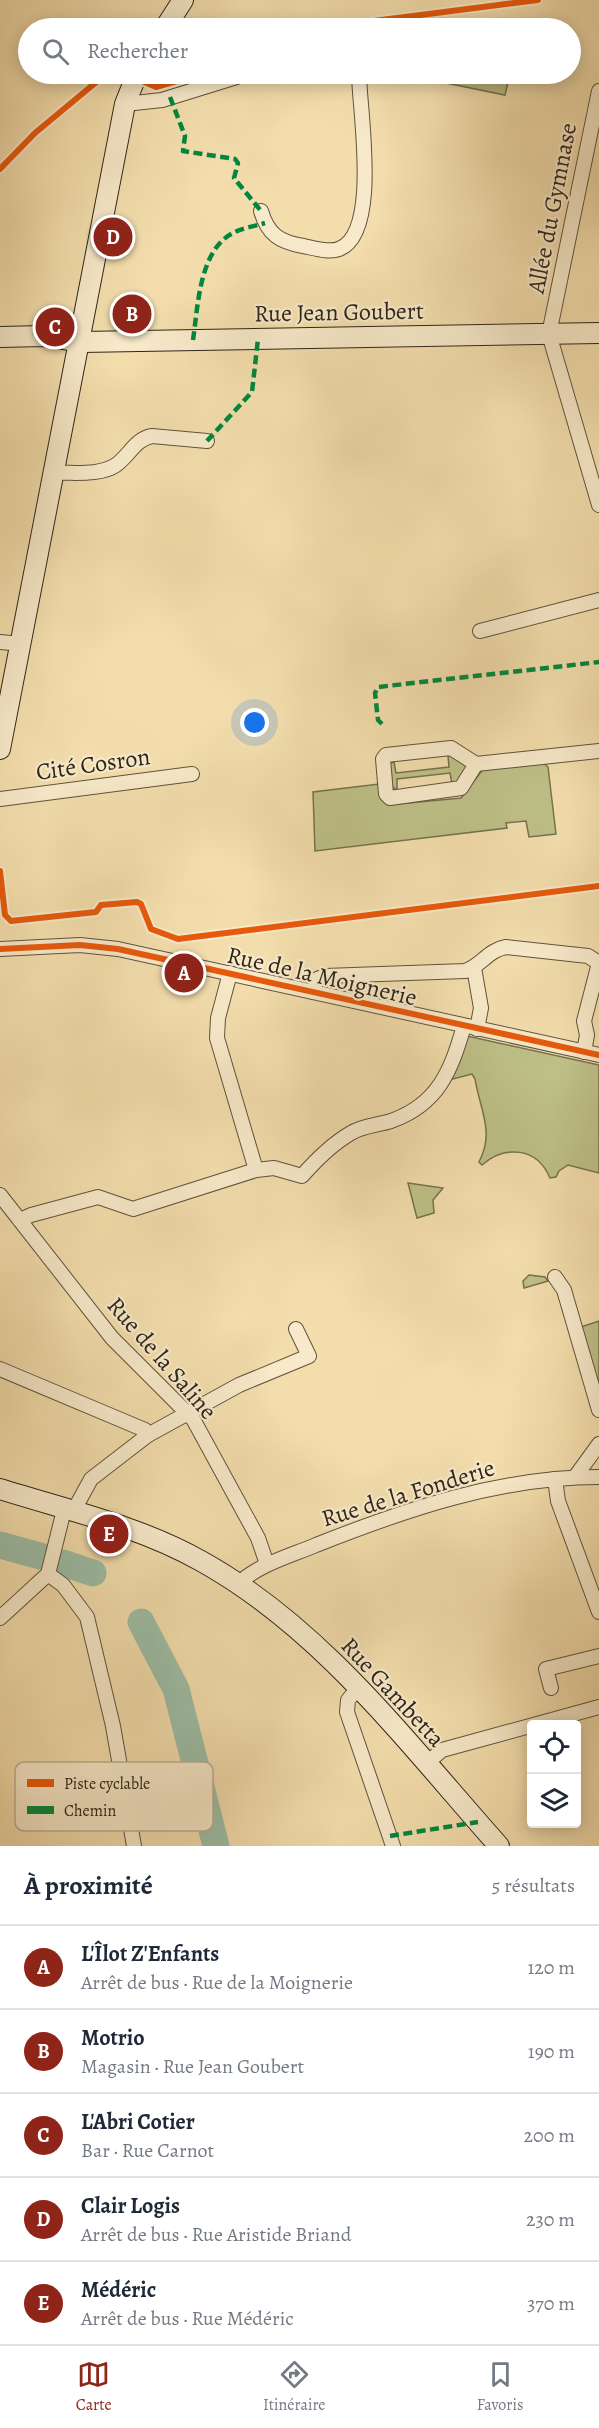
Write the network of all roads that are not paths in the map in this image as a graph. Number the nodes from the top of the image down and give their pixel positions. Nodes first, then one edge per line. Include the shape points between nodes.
1 (180, 1) edge
2 (171, 18) edge
3 (133, 84) edge
4 (214, 84) edge
5 (360, 84) edge
6 (599, 91) edge
7 (125, 104) junction
8 (261, 211) dead end
9 (599, 333) edge
10 (549, 334) junction
11 (0, 337) edge
12 (81, 342) junction
13 (207, 441) dead end
14 (55, 473) junction
15 (599, 506) edge
16 (599, 600) edge
17 (480, 631) dead end
18 (0, 642) edge
19 (21, 644) junction
20 (0, 749) edge
21 (599, 751) edge
22 (476, 764) junction
23 (192, 774) dead end
24 (0, 799) edge
25 (0, 949) edge
26 (474, 968) junction
27 (230, 973) junction
28 (313, 992) junction
29 (470, 1028) junction
30 (584, 1052) junction
31 (599, 1055) edge
32 (256, 1170) junction
33 (0, 1195) edge
34 (20, 1220) junction
35 (555, 1277) dead end
36 (296, 1329) dead end
37 (0, 1369) edge
38 (599, 1410) edge
39 (186, 1412) junction
40 (148, 1435) junction
41 (599, 1444) edge
42 (575, 1477) junction
43 (599, 1477) edge
44 (555, 1479) junction
45 (0, 1490) edge
46 (69, 1511) junction
47 (267, 1564) junction
48 (48, 1574) junction
49 (239, 1583) junction
50 (599, 1612) edge
51 (0, 1618) edge
52 (599, 1656) edge
53 (358, 1688) junction
54 (551, 1689) dead end
55 (599, 1707) edge
56 (119, 1762) edge
57 (426, 1764) junction
58 (131, 1831) edge
59 (134, 1846) edge
60 (393, 1846) edge
61 (499, 1846) edge

1 - 2 main road
3 - 7 main road
4 - 7 street via 162,100
5 - 8 street via 364,178 358,222 350,240 330,250 287,243 274,237
6 - 10 street, Allée du Gymnase
7 - 12 main road
9 - 10 main road, Rue Jean Goubert
10 - 12 main road, Rue Jean Goubert
10 - 15 street
11 - 12 main road, Rue Jean Goubert via 44,336
12 - 14 main road
13 - 14 street via 143,437 116,465 101,471
14 - 19 main road
16 - 17 street
18 - 19 street
19 - 20 main road
21 - 22 street
22 - 22 street via 451,748 386,755 386,794 390,798 456,791
23 - 24 street, Cité Cosron
25 - 27 street, Rue de la Moignerie via 101,946
26 - 28 street via 431,974 325,976 317,979
26 - 29 street via 481,1008
26 - 30 street via 488,955 506,947 593,958 599,963 584,1021
27 - 28 street, Rue de la Moignerie
27 - 32 street via 217,1038
28 - 29 street, Rue de la Moignerie
29 - 30 street, Rue de la Moignerie
29 - 32 street via 444,1082 423,1102 392,1120 353,1131 302,1176 274,1168
30 - 31 street, Rue de la Moignerie
32 - 34 street via 132,1209 98,1197
33 - 34 street, Rue de la Saline
34 - 39 street, Rue de la Saline via 112,1338
35 - 38 street via 564,1290
36 - 39 street via 309,1356 238,1385
37 - 40 street via 145,1430
39 - 40 street
39 - 47 street, Rue de la Saline via 258,1538
40 - 46 street via 90,1479
41 - 42 street
42 - 43 street, Rue de la Fonderie
42 - 44 street, Rue de la Fonderie
44 - 47 street, Rue de la Fonderie via 446,1499
44 - 50 street via 558,1501
45 - 46 main road, Rue Gambetta
46 - 48 street
46 - 49 main road, Rue Gambetta via 165,1543
47 - 49 street, Rue de la Fonderie
48 - 51 street
48 - 56 street via 63,1585 87,1617
49 - 53 main road, Rue Gambetta via 299,1629
52 - 54 street via 546,1669
53 - 57 main road, Rue Gambetta
53 - 60 street via 348,1700 347,1712
55 - 57 street via 442,1750
57 - 61 main road, Rue Gambetta
58 - 59 street

